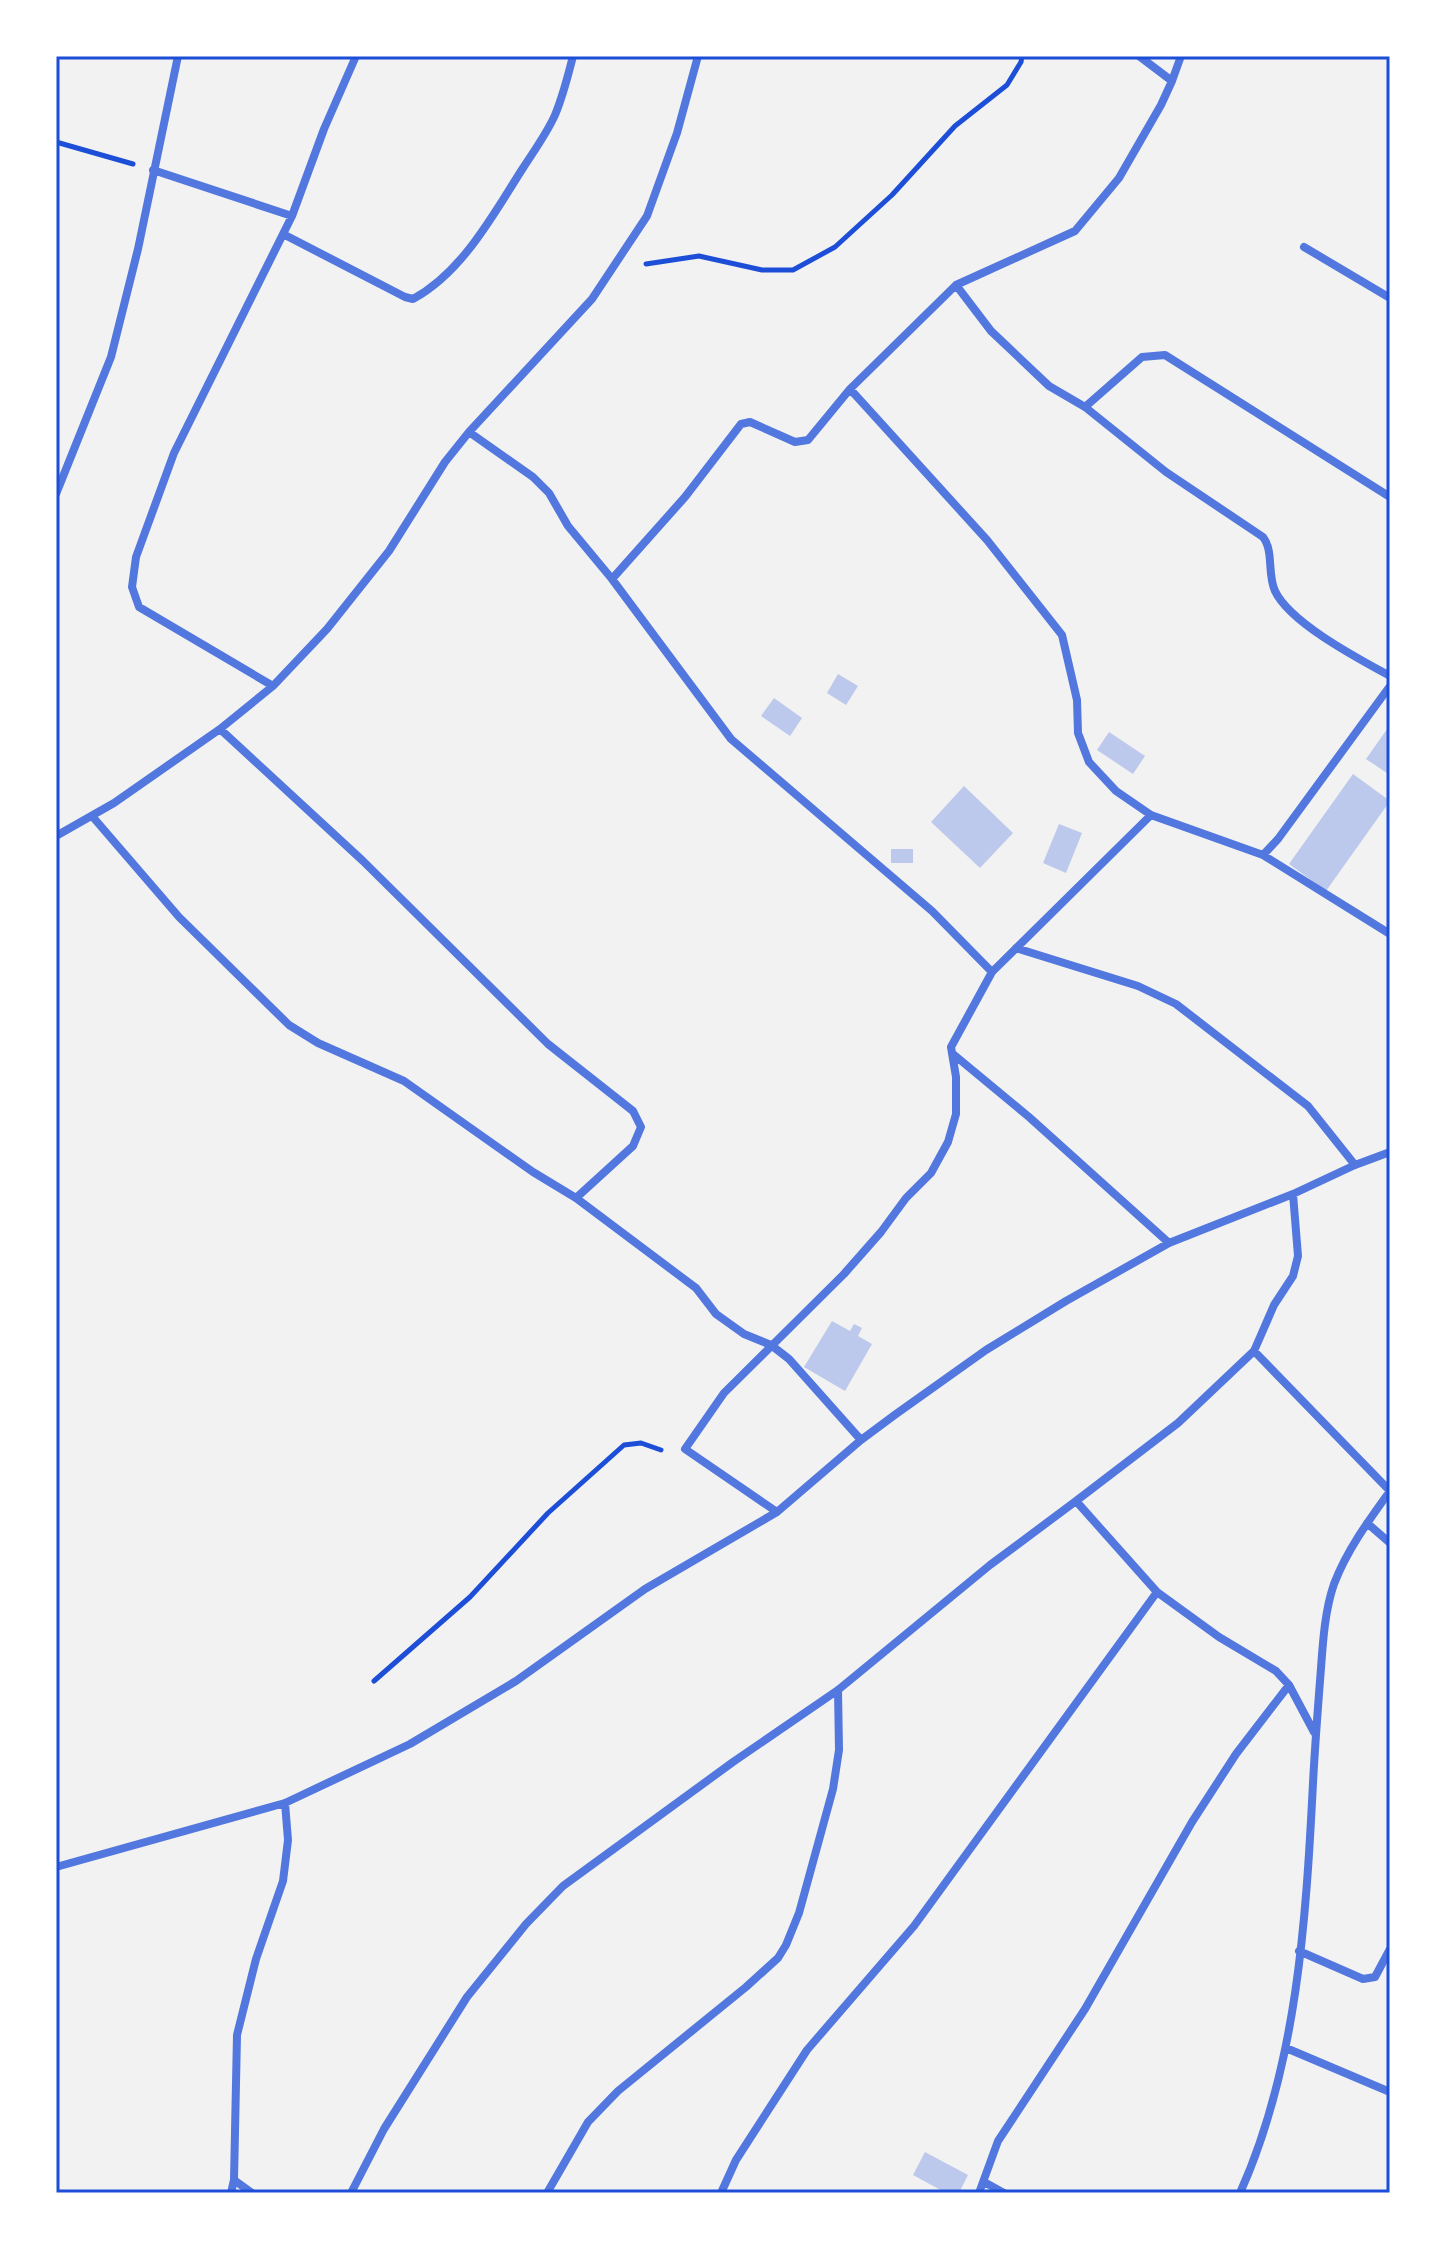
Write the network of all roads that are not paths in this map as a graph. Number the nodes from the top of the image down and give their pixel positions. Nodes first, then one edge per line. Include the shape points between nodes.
1 (178, 56) edge
2 (356, 56) edge
3 (573, 56) edge
4 (698, 56) edge
5 (1139, 56) edge
6 (1181, 56) edge
7 (1172, 81) junction
8 (153, 170) junction
9 (292, 216) junction
10 (283, 234) junction
11 (1304, 247) dead end
12 (956, 285) junction
13 (1390, 298) edge
14 (850, 389) junction
15 (1085, 407) junction
16 (469, 432) junction
17 (56, 494) edge
18 (1390, 497) edge
19 (612, 579) junction
20 (1390, 676) edge
21 (273, 686) junction
22 (1390, 686) edge
23 (220, 729) junction
24 (1151, 815) junction
25 (92, 816) junction
26 (56, 836) edge
27 (1263, 855) junction
28 (1390, 934) edge
29 (1016, 948) junction
30 (992, 972) junction
31 (953, 1054) junction
32 (1390, 1152) edge
33 (1355, 1165) junction
34 (1293, 1194) junction
35 (576, 1198) junction
36 (1169, 1243) junction
37 (771, 1345) junction
38 (1254, 1351) junction
39 (861, 1440) junction
40 (1390, 1491) edge
41 (1076, 1501) junction
42 (777, 1512) junction
43 (1367, 1523) junction
44 (1390, 1543) edge
45 (1157, 1592) junction
46 (1289, 1685) junction
47 (838, 1690) junction
48 (1315, 1734) junction
49 (285, 1803) junction
50 (56, 1867) edge
51 (1390, 1949) edge
52 (1299, 1951) junction
53 (1286, 2048) junction
54 (1390, 2092) edge
55 (234, 2180) junction
56 (984, 2182) junction
57 (231, 2193) edge
58 (252, 2193) edge
59 (351, 2193) edge
60 (547, 2193) edge
61 (721, 2193) edge
62 (979, 2193) edge
63 (1004, 2193) edge
64 (1240, 2193) edge

1 - 8 street
2 - 9 street
3 - 10 street via 554,116 493,215 458,262 423,294 405,297
4 - 16 street via 647,216 592,299
5 - 7 street
6 - 7 street
7 - 12 street via 1119,178 1075,231
8 - 9 street
8 - 17 street via 111,357
9 - 10 street
10 - 21 street via 174,453 136,557 132,587 139,607
11 - 13 street
12 - 14 street
12 - 15 street via 991,331 1037,375
14 - 19 street via 802,443 750,422 741,424
14 - 24 street via 987,540 1062,635 1077,700 1078,733 1089,762 1116,791
15 - 18 street via 1142,357 1165,355
15 - 20 street via 1166,472 1263,537 1274,590 1284,604 1334,646
16 - 19 street via 549,493 568,526
16 - 21 street via 389,551
19 - 30 street via 731,739 932,911
21 - 23 street
22 - 27 street
23 - 25 street
23 - 35 street via 548,1044 633,1111 641,1127 633,1146
24 - 27 street
24 - 29 street
25 - 26 street
25 - 35 street via 179,917 289,1025 404,1081
27 - 28 street
29 - 30 street
29 - 33 street via 1138,986 1176,1004 1308,1106
30 - 31 street via 951,1047
31 - 36 street
31 - 37 street via 956,1114 931,1173 844,1274
32 - 33 street
33 - 34 street
34 - 36 street
34 - 38 street via 1298,1256
35 - 37 street via 696,1288 716,1314
36 - 39 street via 986,1350
37 - 39 street
37 - 42 street via 724,1393 685,1449
38 - 40 street
38 - 41 street via 1178,1423
39 - 42 street
40 - 43 street
41 - 45 street
41 - 47 street
42 - 49 street via 645,1589 490,1697 410,1744
43 - 44 street
43 - 48 street via 1334,1585 1324,1629
45 - 46 street
45 - 61 street via 914,1926 807,2050 736,2160
46 - 48 street
46 - 56 street via 1192,1822 1085,2009 998,2141
47 - 59 street via 563,1886 526,1924 467,1997 384,2129
47 - 60 street via 839,1750 833,1789 786,1945 746,1987 618,2091 588,2122
48 - 52 street
49 - 50 street
49 - 55 street via 283,1881 237,2035
51 - 52 street via 1375,1977 1363,1979
52 - 53 street
53 - 54 street
53 - 64 street via 1268,2118
55 - 57 street
55 - 58 street
56 - 62 street
56 - 63 street

